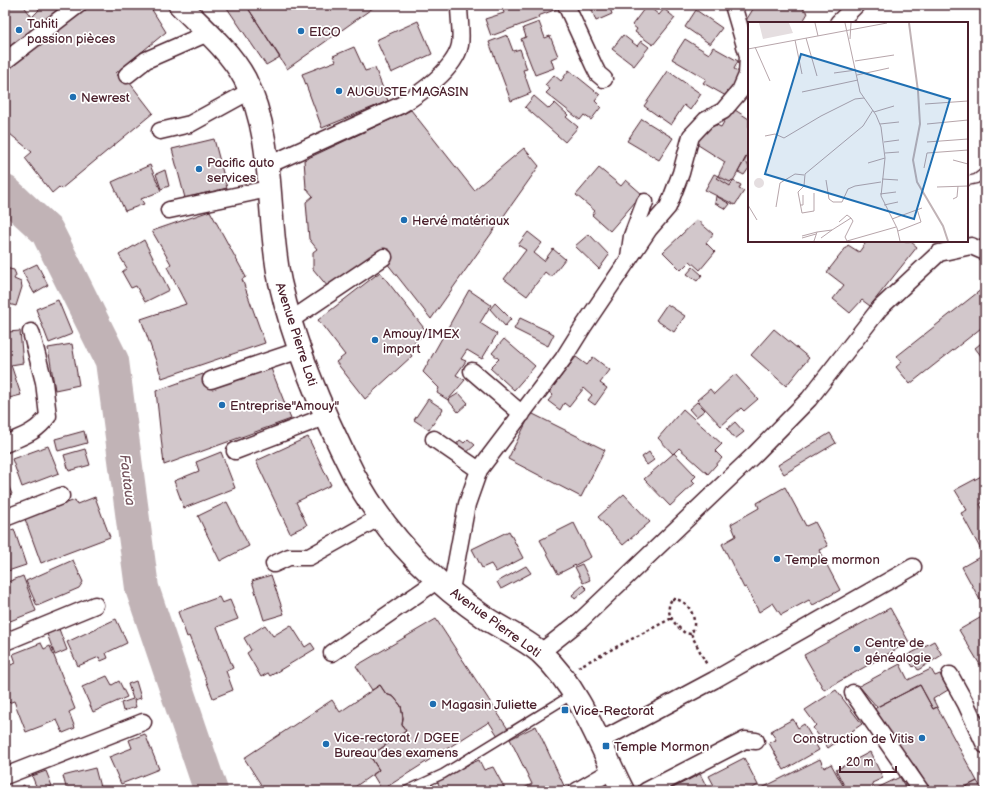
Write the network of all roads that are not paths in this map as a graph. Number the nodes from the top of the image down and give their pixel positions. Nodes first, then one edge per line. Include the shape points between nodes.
1 (78, 5) edge
2 (180, 5) edge
3 (459, 5) edge
4 (566, 5) edge
5 (733, 5) edge
6 (856, 5) edge
7 (839, 22) edge
8 (208, 33) junction
9 (5, 61) edge
10 (748, 67) edge
11 (127, 75) dead end
12 (604, 79) dead end
13 (250, 91) junction
14 (160, 130) dead end
15 (266, 166) junction
16 (985, 172) edge
17 (968, 181) edge
18 (268, 189) junction
19 (646, 202) dead end
20 (169, 210) dead end
21 (985, 252) edge
22 (384, 257) dead end
23 (629, 259) junction
24 (290, 320) junction
25 (31, 332) dead end
26 (300, 350) junction
27 (472, 371) dead end
28 (211, 380) dead end
29 (522, 414) junction
30 (327, 416) junction
31 (434, 439) dead end
32 (5, 444) edge
33 (235, 452) dead end
34 (479, 470) junction
35 (61, 496) dead end
36 (380, 517) junction
37 (5, 518) edge
38 (274, 564) dead end
39 (913, 567) dead end
40 (445, 585) junction
41 (95, 605) dead end
42 (5, 642) edge
43 (528, 645) junction
44 (332, 653) dead end
45 (950, 675) dead end
46 (852, 693) dead end
47 (574, 694) junction
48 (143, 722) dead end
49 (756, 741) dead end
50 (598, 742) junction
51 (985, 745) edge
52 (613, 770) junction
53 (5, 776) edge
54 (406, 791) edge
55 (577, 791) edge
56 (623, 791) edge
57 (646, 791) edge
58 (921, 791) edge

1 - 9 street
2 - 8 main road, Avenue Pierre Loti
3 - 15 street via 460,45 454,60 418,95
4 - 12 street via 598,74
5 - 10 street via 748,56
6 - 7 street
8 - 11 street via 146,60
8 - 13 main road, Avenue Pierre Loti via 236,65
10 - 23 street via 748,75 740,91 723,111 706,120 691,136 668,207
13 - 14 street via 190,124
13 - 15 main road, Avenue Pierre Loti via 260,121
15 - 18 main road, Avenue Pierre Loti
16 - 17 lane via 976,180
18 - 20 street
18 - 24 main road, Avenue Pierre Loti via 273,244
19 - 23 street via 632,236
21 - 43 street via 971,246 938,253 880,308 809,399 755,454 580,621 541,652
22 - 24 street
23 - 29 street via 563,360
24 - 26 main road, Avenue Pierre Loti
25 - 32 street via 44,382 48,416 35,431
26 - 28 street
26 - 30 main road, Avenue Pierre Loti
27 - 29 street
29 - 34 street
30 - 33 street
30 - 36 main road, Avenue Pierre Loti via 354,474
31 - 34 street
34 - 40 street
35 - 37 street
36 - 38 street via 309,557 290,557
36 - 40 main road, Avenue Pierre Loti via 400,544
39 - 50 street via 714,680
40 - 43 main road, Avenue Pierre Loti via 485,617
40 - 44 street
41 - 42 street
43 - 47 main road, Avenue Pierre Loti via 541,653 562,675
45 - 51 street
46 - 58 street
47 - 50 main road, Avenue Pierre Loti
47 - 54 lane via 443,774
48 - 53 street
49 - 57 street via 745,740
50 - 52 main road, Avenue Pierre Loti
52 - 55 street
52 - 56 main road, Avenue Pierre Loti

